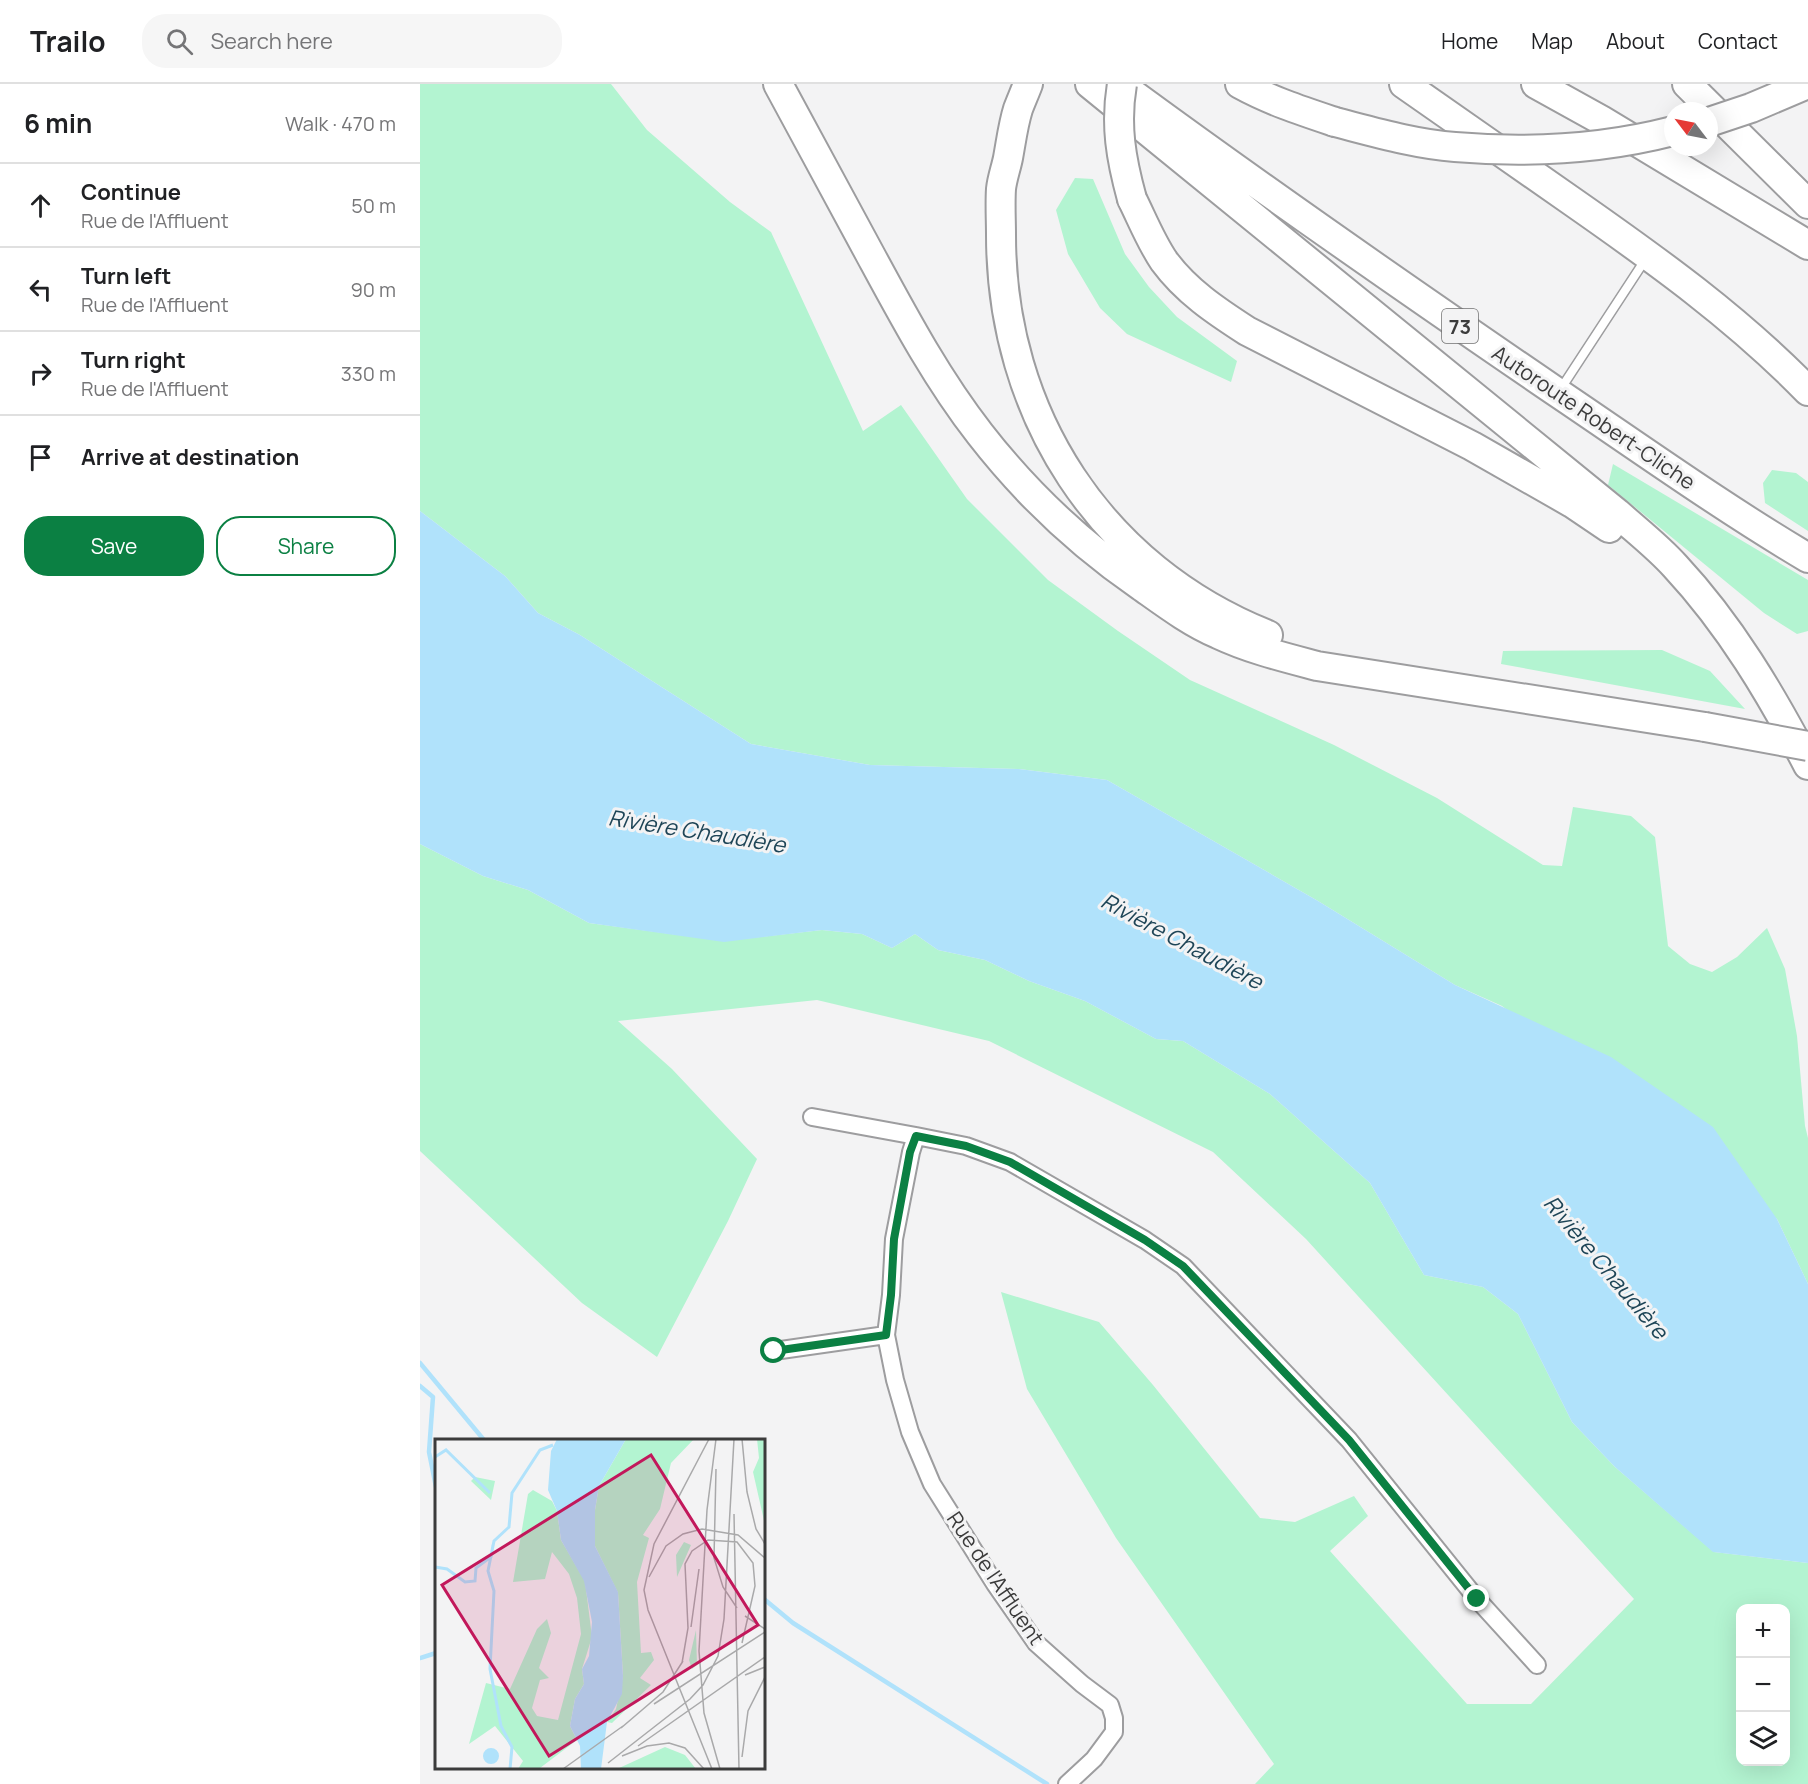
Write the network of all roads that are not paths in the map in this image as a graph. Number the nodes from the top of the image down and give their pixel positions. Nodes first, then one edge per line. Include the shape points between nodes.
1 (778, 84) edge
2 (1090, 84) edge
3 (1121, 84) edge
4 (1240, 84) edge
5 (1404, 84) edge
6 (1536, 84) edge
7 (1687, 84) edge
8 (1806, 84) edge
9 (1023, 97) edge
10 (1718, 119) edge
11 (1664, 133) edge
12 (1805, 202) edge
13 (1800, 240) edge
14 (1648, 255) junction
15 (1808, 391) edge
16 (1558, 393) junction
17 (1808, 558) edge
18 (1751, 664) junction
19 (1645, 717) junction
20 (1808, 746) edge
21 (1808, 765) edge
22 (812, 1117) dead end
23 (916, 1136) junction
24 (886, 1335) junction
25 (774, 1351) dead end
26 (1537, 1665) dead end
27 (1067, 1784) edge

1 - 19 highway via 922,349 953,396 1010,471 1114,568 1186,617 1272,655 1317,666
2 - 18 highway via 1617,513 1674,564 1715,612
3 - 16 highway, Autoroute Robert-Cliche / 73
3 - 18 highway, bridge via 1122,161 1132,199 1164,261 1186,287 1247,331 1572,502 1656,567
4 - 11 highway, bridge via 1294,109 1335,122 1454,147 1564,148
5 - 14 highway
6 - 13 highway
7 - 12 highway
8 - 10 highway, bridge
9 - 19 highway via 1001,189 1001,269 1010,335 1043,430 1089,503 1126,543 1163,576 1202,602 1276,638 1313,649
14 - 15 highway via 1733,320
14 - 16 lane
16 - 17 highway, Autoroute Robert-Cliche / 73 via 1745,521
18 - 21 highway
19 - 20 highway, bridge
22 - 23 street
23 - 24 street, Rue de l'Affluent via 894,1239
23 - 26 street via 966,1146 1010,1162 1183,1266 1349,1440 1477,1599
24 - 25 street
24 - 27 street, Rue de l'Affluent via 910,1432 932,1484 1036,1643 1110,1705 1114,1732 1094,1759

